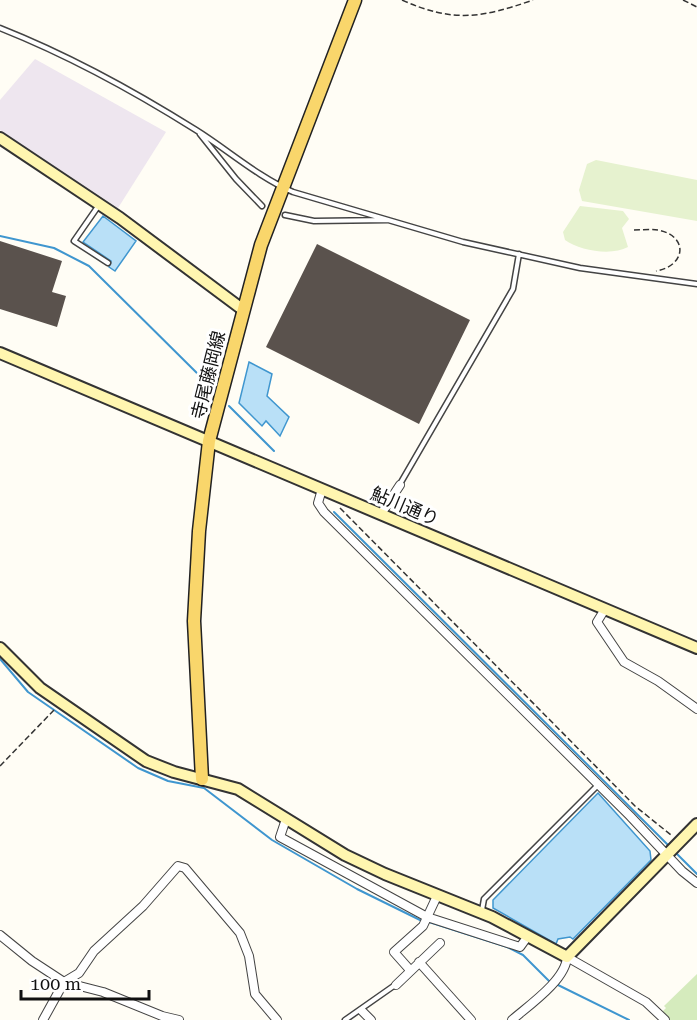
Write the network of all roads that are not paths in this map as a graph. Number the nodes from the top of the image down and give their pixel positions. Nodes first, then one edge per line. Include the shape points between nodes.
1 (355, 0) edge
2 (0, 28) edge
3 (189, 126) junction
4 (0, 138) edge
5 (282, 188) junction
6 (99, 204) junction
7 (262, 206) dead end
8 (285, 215) dead end
9 (395, 220) junction
10 (519, 254) junction
11 (108, 263) dead end
12 (697, 284) edge
13 (242, 309) junction
14 (0, 353) edge
15 (209, 441) junction
16 (400, 485) joint
17 (322, 489) junction
18 (381, 514) junction
19 (605, 609) junction
20 (0, 648) edge
21 (697, 648) edge
22 (697, 709) edge
23 (201, 778) junction
24 (598, 785) junction
25 (286, 819) junction
26 (697, 824) edge
27 (668, 853) junction
28 (697, 883) edge
29 (437, 896) junction
30 (482, 912) junction
31 (427, 917) junction
32 (0, 935) edge
33 (528, 936) junction
34 (440, 943) dead end
35 (567, 957) junction
36 (419, 962) junction
37 (410, 970) junction
38 (64, 982) junction
39 (396, 985) joint
40 (362, 1011) junction
41 (43, 1020) edge
42 (178, 1020) edge
43 (277, 1020) edge
44 (345, 1020) edge
45 (371, 1020) edge
46 (471, 1020) edge
47 (512, 1020) edge
48 (665, 1020) edge

1 - 5 main road, 寺尾藤岡線
2 - 3 lane via 63,55
3 - 5 lane
3 - 7 lane
4 - 6 street
5 - 9 lane
5 - 13 main road, 寺尾藤岡線
6 - 11 lane via 74,241
6 - 13 street
8 - 9 lane via 314,221
9 - 10 lane via 463,242
10 - 12 lane via 580,268
10 - 16 lane via 513,289
13 - 15 main road, 寺尾藤岡線
14 - 15 street, 鮎川通り
15 - 17 street, 鮎川通り
15 - 23 main road, 寺尾藤岡線 via 194,621
16 - 18 street
17 - 18 street, 鮎川通り
17 - 24 street via 318,503 324,512
18 - 19 street, 鮎川通り
19 - 21 street, 鮎川通り
19 - 22 street via 597,622 624,662
20 - 23 street via 19,669 61,702 146,761
23 - 25 street via 238,789
24 - 27 street
24 - 30 lane via 484,899
25 - 29 street via 345,855
25 - 31 street via 280,837
26 - 27 street
27 - 28 street
27 - 35 street
29 - 30 street
29 - 31 street
30 - 33 street
31 - 33 street via 520,947
31 - 37 street via 423,926 394,952
32 - 38 street
33 - 35 street
34 - 36 street
35 - 47 street via 552,985
35 - 48 street via 646,1002
36 - 37 street
36 - 46 street
37 - 39 street
38 - 41 street
38 - 42 street
38 - 43 street via 79,973 94,951 178,866 185,868 240,933 249,956 255,994
39 - 40 lane
40 - 44 lane
40 - 45 street

